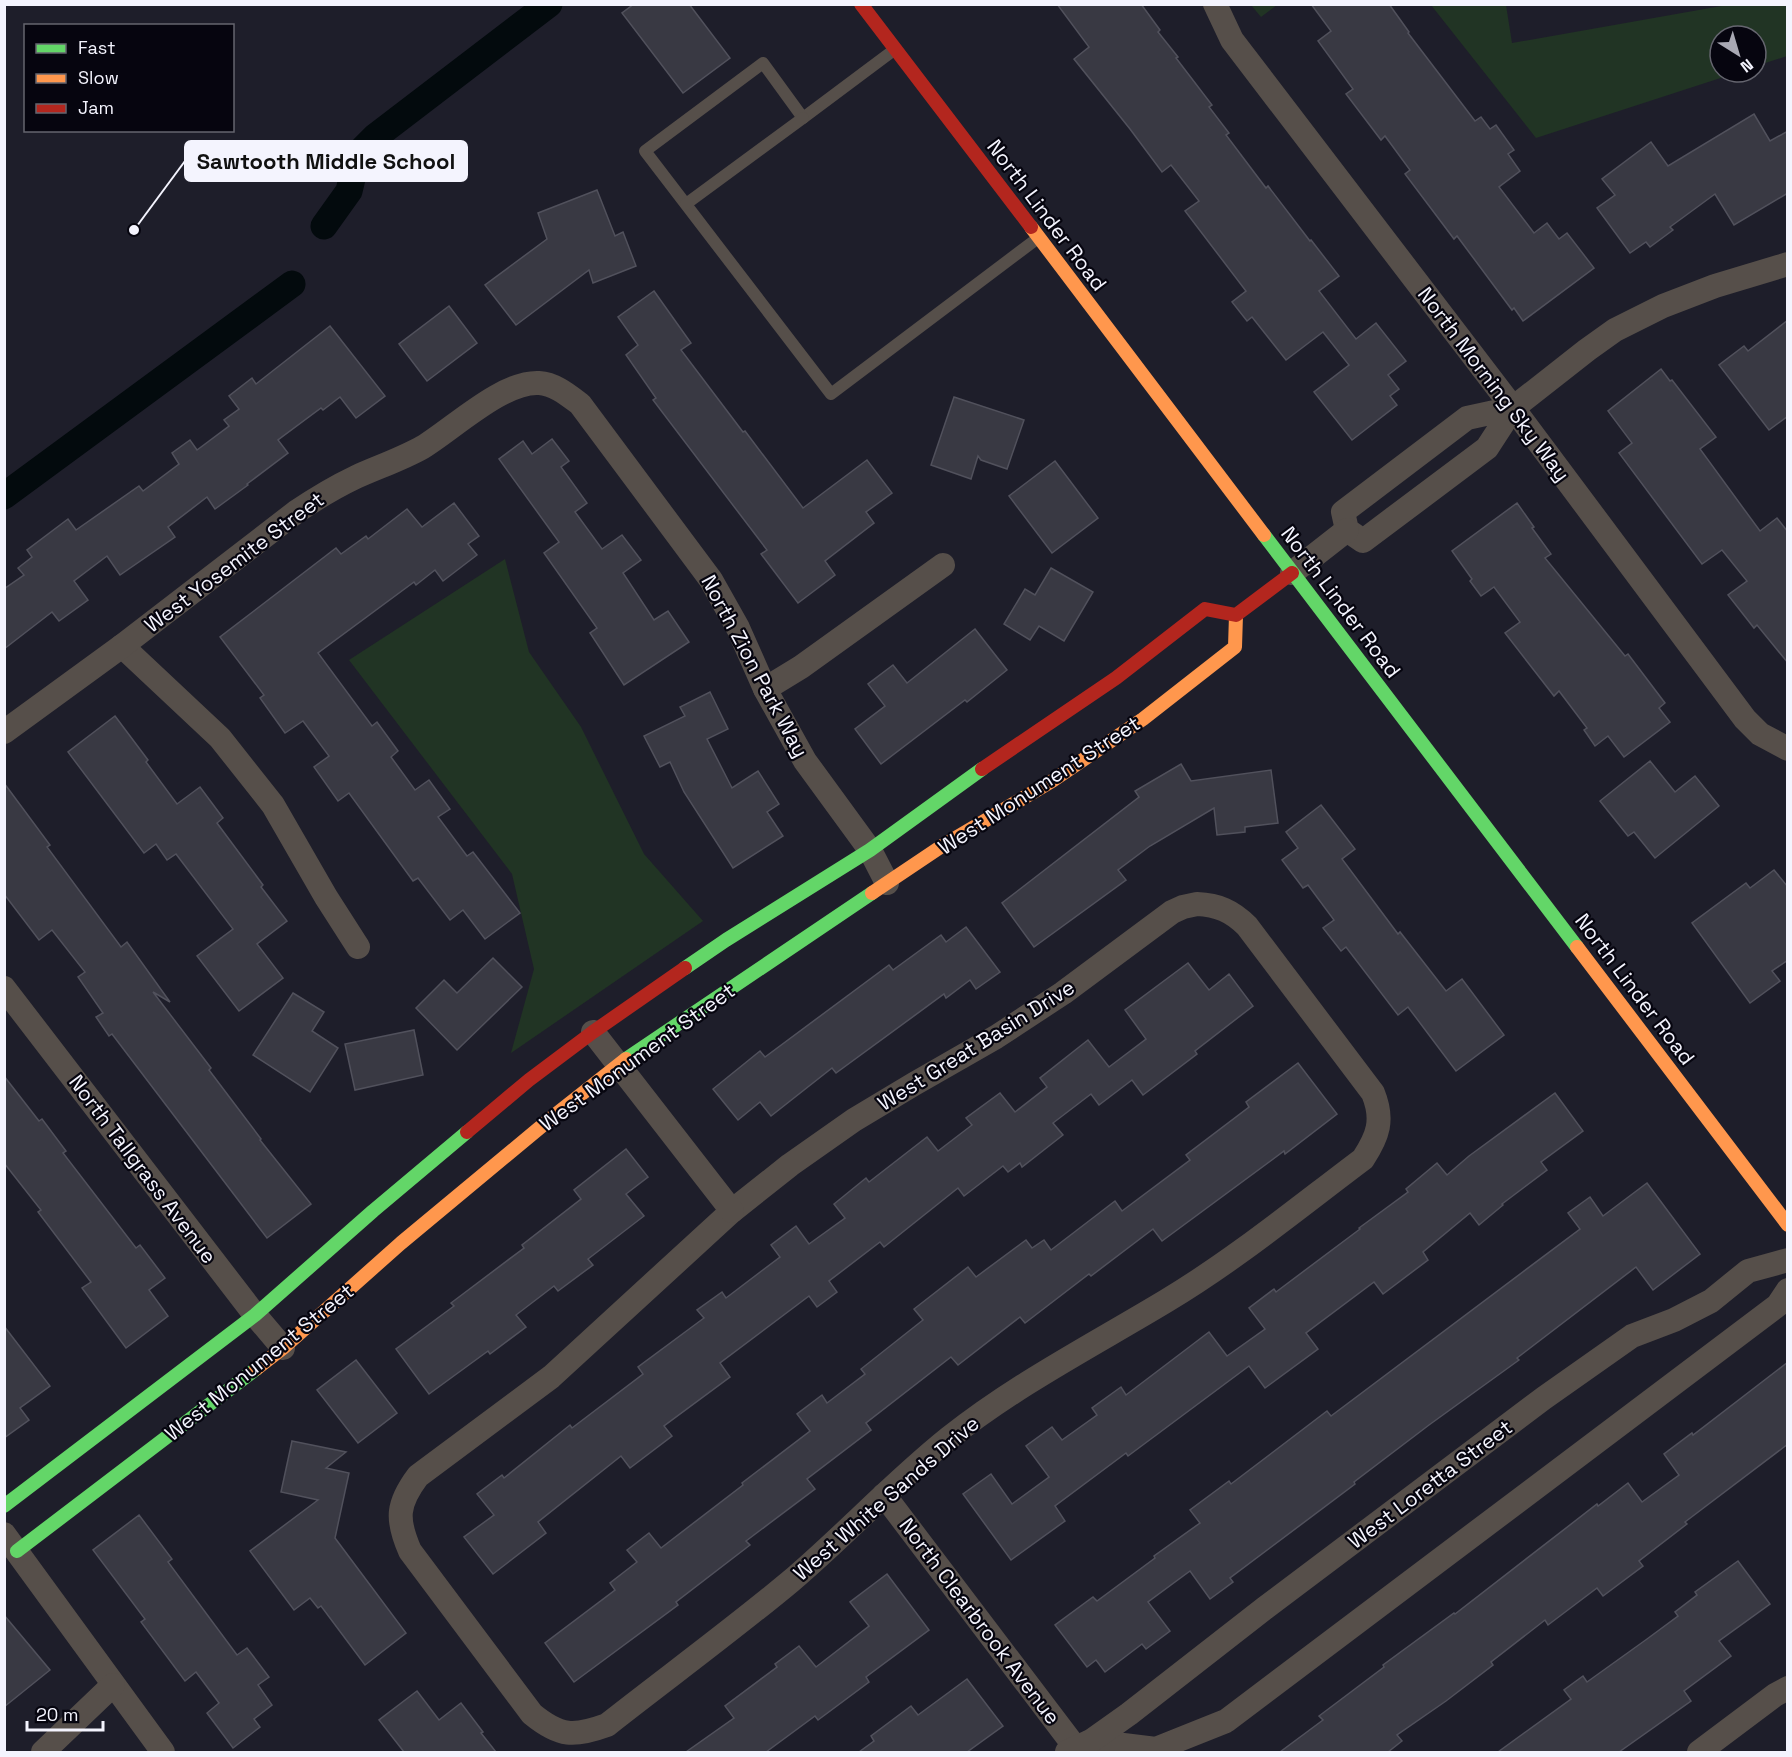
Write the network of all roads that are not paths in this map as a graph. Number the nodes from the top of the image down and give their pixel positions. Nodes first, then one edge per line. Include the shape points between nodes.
1 (861, 4) edge
2 (1215, 4) edge
3 (895, 49) junction
4 (803, 118) junction
5 (686, 204) junction
6 (1038, 238) junction
7 (1788, 264) edge
8 (539, 383) joint
9 (1513, 408) junction
10 (1347, 530) junction
11 (944, 565) dead end
12 (1292, 573) junction
13 (1236, 615) junction
14 (123, 646) junction
15 (765, 690) junction
16 (4, 732) edge
17 (1788, 749) edge
18 (870, 850) junction
19 (887, 883) junction
20 (358, 947) dead end
21 (4, 988) edge
22 (593, 1032) junction
23 (619, 1064) junction
24 (1377, 1131) joint
25 (732, 1211) junction
26 (1788, 1225) edge
27 (1788, 1260) edge
28 (1788, 1290) edge
29 (255, 1315) junction
30 (283, 1348) junction
31 (884, 1495) junction
32 (4, 1506) edge
33 (11, 1542) edge
34 (113, 1685) junction
35 (1788, 1688) edge
36 (567, 1734) joint
37 (1078, 1747) edge
38 (43, 1752) edge
39 (163, 1752) edge
40 (1699, 1752) edge

1 - 3 street, North Linder Road
2 - 9 street, North Morning Sky Way via 1232,40
3 - 4 lane
3 - 6 street, North Linder Road
4 - 5 lane
4 - 5 lane via 762,63 645,151
5 - 6 lane via 831,394
6 - 12 street, North Linder Road
7 - 9 street via 1715,286 1615,330
8 - 14 street, West Yosemite Street via 499,395 422,447 321,495
8 - 15 street, North Zion Park Way via 558,388 580,404 675,530 722,599
9 - 10 street via 1467,418 1342,512
9 - 10 street via 1487,448 1364,541
9 - 17 street, North Morning Sky Way via 1745,720 1760,734
10 - 12 street
11 - 15 street
12 - 13 street
12 - 26 street, North Linder Road
13 - 18 street, West Monument Street via 1205,609 1116,678
13 - 19 street, West Monument Street via 1235,647 1143,719 1052,782
14 - 16 street, West Yosemite Street
14 - 20 street via 220,738 273,805
15 - 18 street, North Zion Park Way via 805,761
18 - 19 street, North Zion Park Way
18 - 22 street, West Monument Street via 726,940
19 - 23 street, West Monument Street
21 - 29 street, North Tallgrass Avenue
22 - 23 street
22 - 29 street, West Monument Street via 529,1080
23 - 25 street
23 - 30 street, West Monument Street via 401,1244
24 - 25 street, West Great Basin Drive via 1373,1093 1247,926 1227,910 1197,904 1172,912 996,1037 854,1120
24 - 31 street, West White Sands Drive via 1375,1142 1363,1159 1232,1258 1016,1390 950,1437
25 - 36 street, West Great Basin Drive via 551,1377 418,1476 406,1492 400,1512 402,1533 411,1551 532,1714
27 - 37 street, West Loretta Street via 1748,1271 1711,1301 1632,1336
28 - 37 street via 1779,1305 1226,1721 1156,1749
29 - 30 street, North Tallgrass Avenue
29 - 32 street, West Monument Street
30 - 33 street, West Monument Street
31 - 36 street, West White Sands Drive via 791,1581 607,1725
31 - 37 street, North Clearbrook Avenue
33 - 34 street
34 - 38 street
34 - 39 street
35 - 40 street

